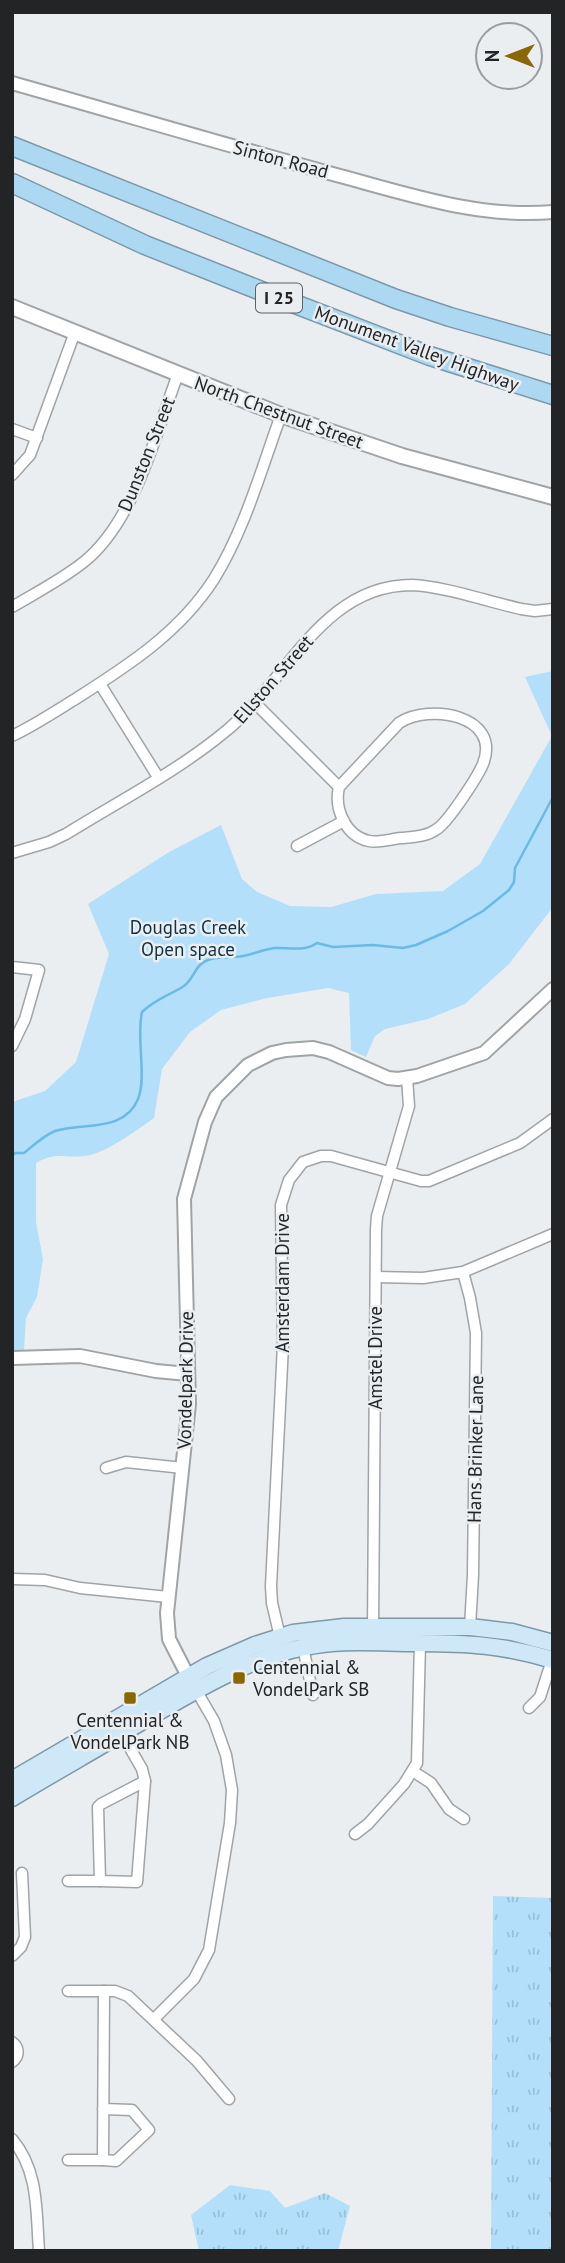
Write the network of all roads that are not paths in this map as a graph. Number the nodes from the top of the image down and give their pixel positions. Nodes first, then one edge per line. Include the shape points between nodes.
1 (12, 83) edge
2 (12, 146) edge
3 (12, 183) edge
4 (553, 212) edge
5 (12, 306) edge
6 (75, 332) junction
7 (553, 346) edge
8 (178, 374) junction
9 (553, 395) edge
10 (281, 415) junction
11 (12, 429) edge
12 (37, 438) junction
13 (12, 475) edge
14 (553, 497) edge
15 (12, 607) edge
16 (553, 609) edge
17 (100, 684) junction
18 (256, 704) junction
19 (12, 736) edge
20 (158, 777) junction
21 (339, 786) junction
22 (344, 821) junction
23 (297, 846) dead end
24 (12, 853) edge
25 (12, 967) edge
26 (553, 989) edge
27 (12, 1046) edge
28 (407, 1078) junction
29 (553, 1119) edge
30 (389, 1173) junction
31 (553, 1234) edge
32 (463, 1272) junction
33 (376, 1277) junction
34 (12, 1358) edge
35 (188, 1374) junction
36 (106, 1468) dead end
37 (183, 1468) junction
38 (12, 1579) edge
39 (168, 1597) junction
40 (470, 1627) junction
41 (373, 1634) junction
42 (280, 1637) junction
43 (420, 1643) junction
44 (553, 1643) edge
45 (303, 1647) junction
46 (552, 1660) edge
47 (192, 1683) junction
48 (313, 1695) dead end
49 (529, 1708) dead end
50 (121, 1734) junction
51 (414, 1772) junction
52 (13, 1777) edge
53 (145, 1781) junction
54 (12, 1798) edge
55 (464, 1819) dead end
56 (355, 1834) dead end
57 (22, 1873) dead end
58 (68, 1881) dead end
59 (100, 1881) junction
60 (12, 1956) edge
61 (68, 1991) dead end
62 (104, 1991) junction
63 (154, 2018) junction
64 (12, 2042) edge
65 (12, 2062) edge
66 (229, 2099) dead end
67 (103, 2109) junction
68 (12, 2139) edge
69 (68, 2160) dead end
70 (103, 2160) junction
71 (39, 2251) edge

1 - 4 street, Sinton Road via 394,191 482,210
2 - 7 highway, Monument Valley Highway / I 25 via 396,299
3 - 9 highway, Monument Valley Highway / I 25 via 145,245 343,323
5 - 6 main road, North Chestnut Street
6 - 8 main road, North Chestnut Street
6 - 12 street
8 - 10 main road, North Chestnut Street
8 - 15 street, Dunston Street via 134,491 114,528 86,560
10 - 14 main road, North Chestnut Street via 402,456
10 - 17 street via 240,526 214,579 173,629
11 - 12 street
12 - 13 street via 30,455
16 - 18 street, Ellston Street via 521,609 421,586 380,590 348,604 320,625
17 - 19 street
17 - 20 street
18 - 20 street, Ellston Street via 193,756
18 - 21 street
20 - 24 street, Ellston Street via 66,834
21 - 22 street via 337,803
21 - 22 street via 408,716 431,713 466,719 482,735 482,766 435,830 375,841 359,837
22 - 23 street
25 - 27 street via 39,970
26 - 28 street, Vondelpark Drive via 484,1053
28 - 30 street, Amstel Drive via 409,1106
28 - 35 street, Vondelpark Drive via 388,1078 313,1048 286,1050 248,1065 216,1097 184,1199
29 - 30 street, Amsterdam Drive via 520,1143 437,1179 421,1181
30 - 33 street, Amstel Drive via 377,1216
30 - 42 street, Amsterdam Drive via 331,1156 312,1158 289,1180 281,1205 283,1345 271,1586
31 - 32 street
32 - 33 street via 423,1278
32 - 40 street, Hans Brinker Lane via 476,1333
33 - 41 street, Amstel Drive
34 - 35 street via 80,1356
35 - 37 street, Vondelpark Drive
36 - 37 street via 126,1462
37 - 39 street, Vondelpark Drive
38 - 39 street
39 - 47 street, Vondelpark Drive via 167,1630
40 - 41 main road
40 - 44 main road
41 - 42 main road via 315,1630
41 - 43 main road
41 - 45 main road
42 - 47 main road via 227,1657
43 - 46 main road via 482,1644
43 - 51 street
45 - 47 main road
45 - 48 street
46 - 49 street via 540,1697
47 - 50 main road
47 - 52 main road
47 - 63 street, Vondelpark Drive via 214,1721 226,1755 232,1790 230,1823 205,1961 188,1986
50 - 53 street
50 - 54 main road
51 - 55 street via 431,1783 449,1810
51 - 56 street
53 - 59 street via 98,1807
53 - 59 street via 137,1882
57 - 60 street via 25,1937
58 - 59 street
61 - 62 street
62 - 63 street via 128,1996
62 - 67 street
63 - 66 street
64 - 65 street via 18,2052
67 - 70 street
67 - 70 street via 132,2110 149,2130 117,2161
68 - 71 street via 32,2176
69 - 70 street

